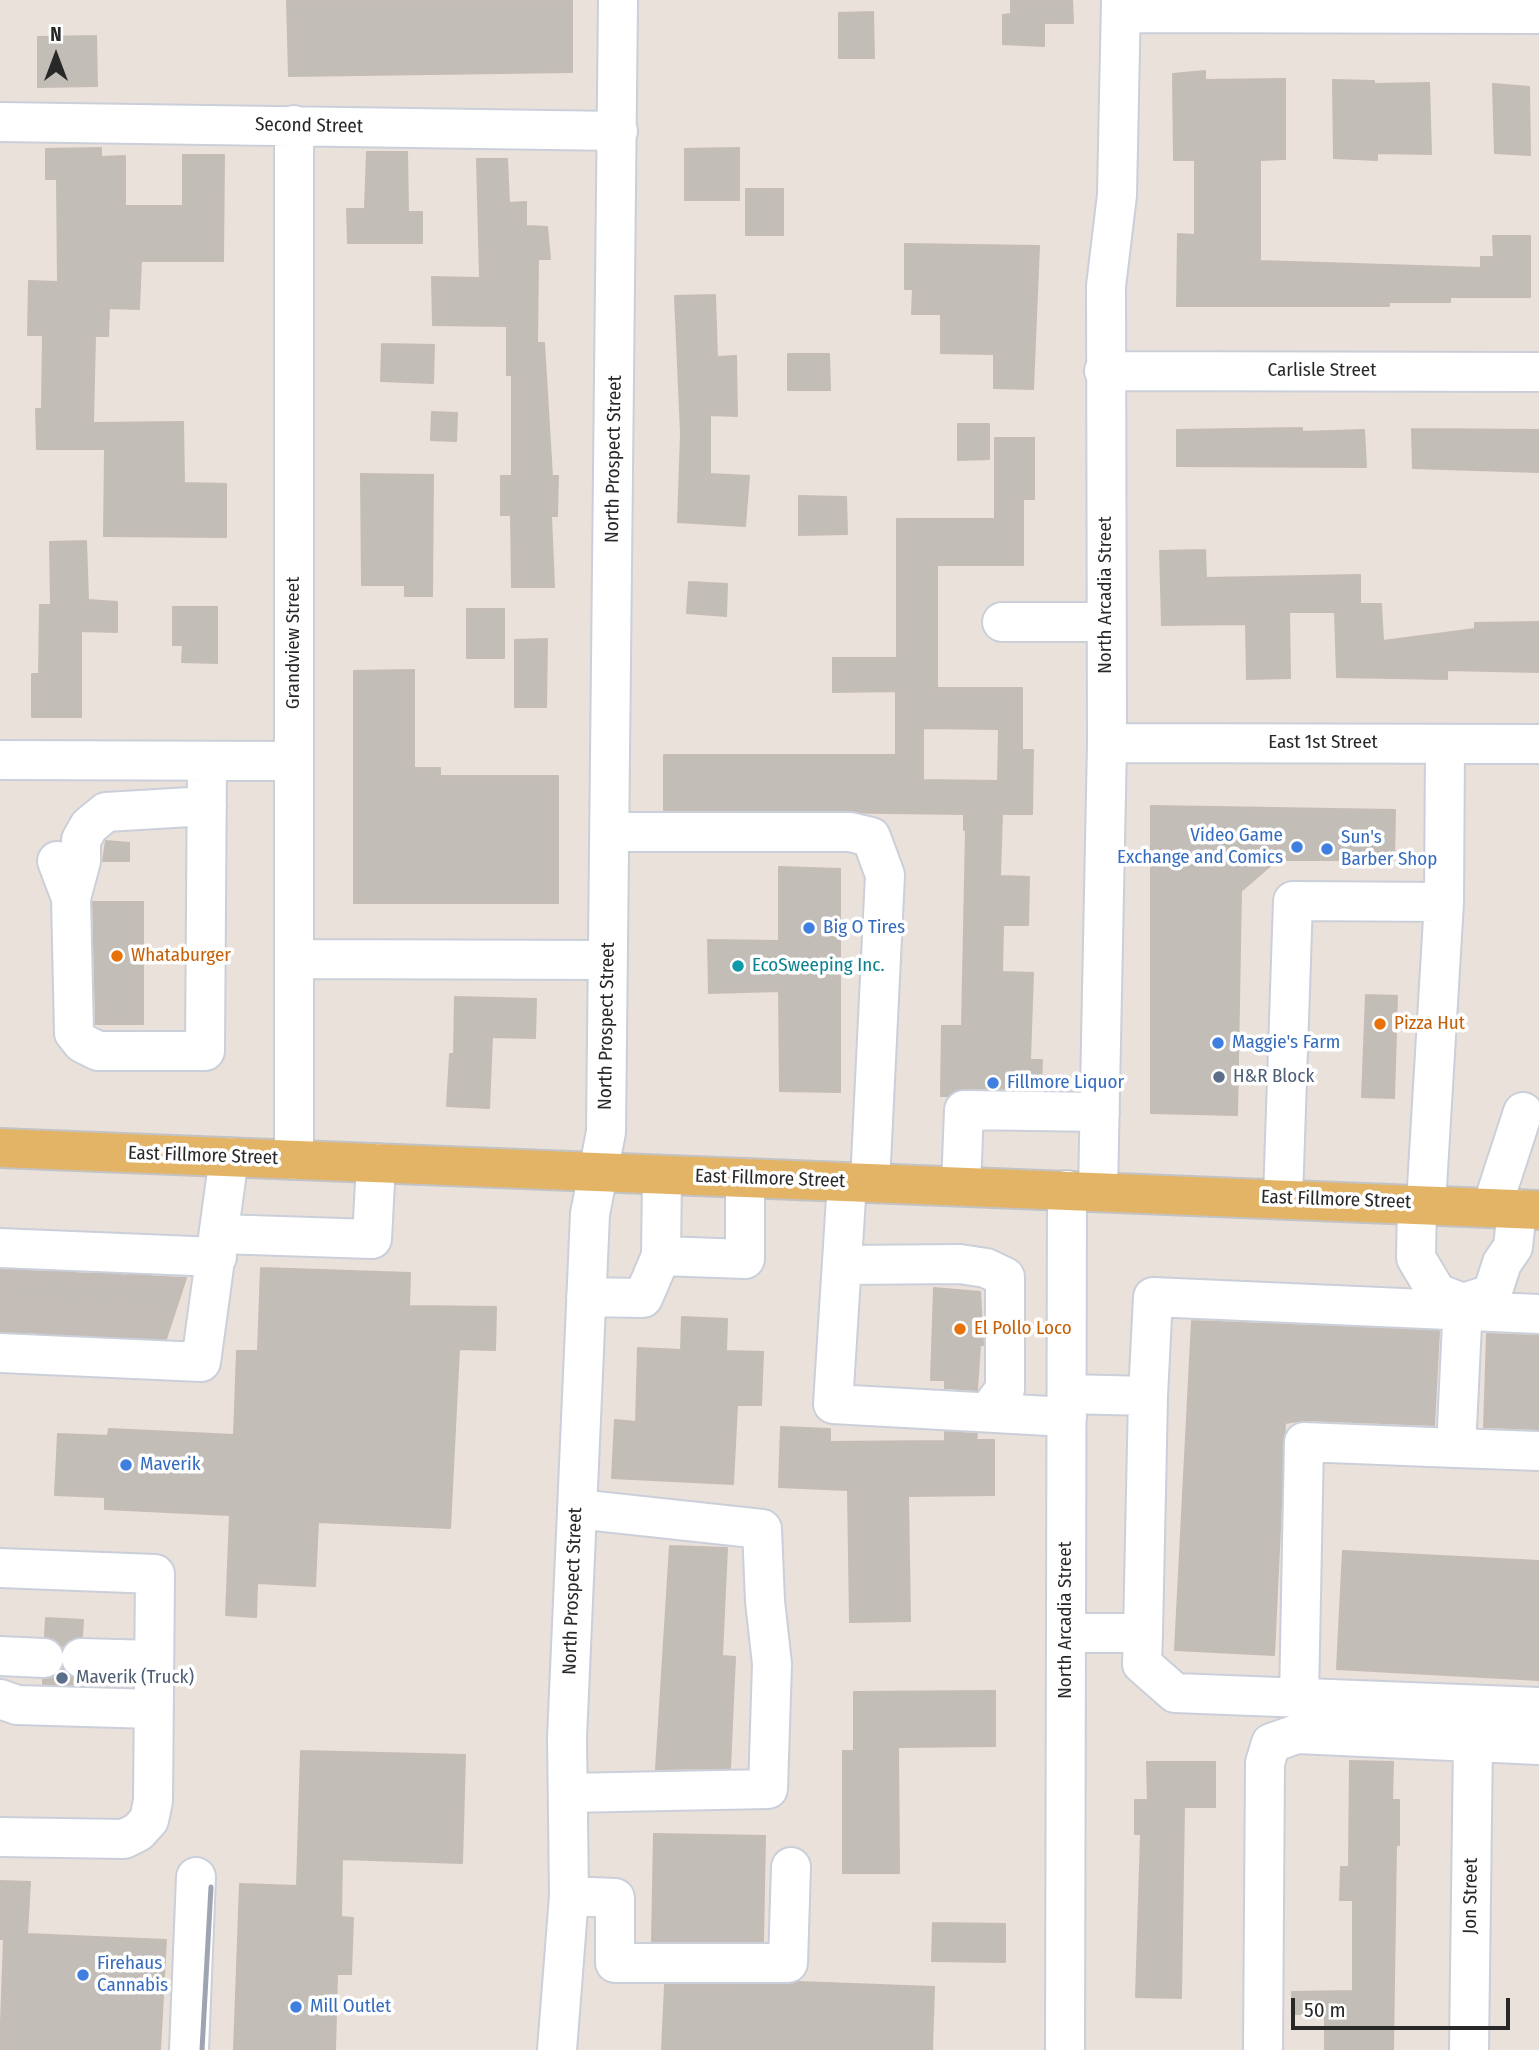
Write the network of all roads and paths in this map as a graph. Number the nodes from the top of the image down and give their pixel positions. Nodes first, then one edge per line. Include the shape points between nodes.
1 (618, 0) edge
2 (1121, 7) edge
3 (1314, 8) edge
4 (1531, 9) edge
5 (0, 122) edge
6 (294, 125) junction
7 (618, 131) junction
8 (1104, 371) junction
9 (1539, 372) edge
10 (1002, 622) dead end
11 (1106, 622) junction
12 (1107, 743) junction
13 (1445, 744) junction
14 (1539, 744) edge
15 (0, 760) edge
16 (294, 761) junction
17 (207, 785) junction
18 (609, 832) junction
19 (71, 898) junction
20 (1444, 902) junction
21 (296, 959) junction
22 (608, 960) junction
23 (1100, 1112) junction
24 (1523, 1112) dead end
25 (0, 1148) edge
26 (229, 1157) junction
27 (294, 1160) junction
28 (376, 1163) junction
29 (600, 1172) junction
30 (662, 1175) junction
31 (745, 1178) junction
32 (858, 1182) junction
33 (961, 1186) junction
34 (1083, 1191) junction
35 (1283, 1198) junction
36 (1422, 1203) junction
37 (1516, 1209) edge
38 (218, 1245) junction
39 (20, 1256) edge
40 (661, 1256) junction
41 (842, 1265) junction
42 (586, 1297) junction
43 (1463, 1307) junction
44 (1539, 1314) edge
45 (3, 1348) edge
46 (1148, 1396) junction
47 (1067, 1405) junction
48 (988, 1412) junction
49 (1456, 1448) junction
50 (1539, 1451) edge
51 (577, 1509) junction
52 (0, 1568) edge
53 (1066, 1633) junction
54 (1143, 1633) junction
55 (0, 1656) edge
56 (154, 1660) junction
57 (0, 1699) edge
58 (1298, 1699) junction
59 (1539, 1707) edge
60 (153, 1709) junction
61 (1473, 1741) junction
62 (1539, 1745) edge
63 (568, 1793) junction
64 (0, 1837) edge
65 (792, 1867) dead end
66 (196, 1877) dead end
67 (569, 1896) junction
68 (190, 2050) edge
69 (557, 2050) edge
70 (1065, 2050) edge
71 (1263, 2050) edge
72 (1469, 2050) edge

1 - 7 street, North Prospect Street
2 - 3 street
2 - 8 street, North Arcadia Street via 1117,195 1106,286
3 - 4 street
5 - 6 street, Second Street
6 - 7 street, Second Street
6 - 16 street, Grandview Street
7 - 18 street, North Prospect Street
8 - 9 street, Carlisle Street
8 - 11 street, North Arcadia Street
10 - 11 street
11 - 12 street, North Arcadia Street
12 - 13 street, East 1st Street
12 - 23 street, North Arcadia Street
13 - 14 street, East 1st Street
13 - 20 street
15 - 17 street
16 - 17 street
16 - 21 street, Grandview Street
17 - 19 street via 106,813 89,827 81,839 81,861
17 - 19 street via 114,790 72,811 57,850
17 - 19 street via 205,1051 98,1051 82,1043 74,1033
18 - 22 street, North Prospect Street
18 - 32 street via 850,832 871,837 885,875
20 - 35 street via 1293,901
20 - 36 street
21 - 22 street
21 - 27 street, Grandview Street
22 - 29 street, North Prospect Street via 606,1132
23 - 33 street via 964,1110
23 - 34 street, North Arcadia Street
24 - 37 street
25 - 26 main road, East Fillmore Street
26 - 27 main road, East Fillmore Street
26 - 38 street
27 - 28 main road, East Fillmore Street
28 - 29 main road, East Fillmore Street
28 - 38 street via 372,1239
29 - 30 main road, East Fillmore Street
29 - 42 street, North Prospect Street via 590,1214
30 - 31 main road, East Fillmore Street
30 - 40 street
31 - 32 main road, East Fillmore Street
31 - 40 street via 745,1259
32 - 33 main road, East Fillmore Street
32 - 41 street
33 - 34 main road, East Fillmore Street
34 - 35 main road, East Fillmore Street
34 - 47 street, North Arcadia Street
35 - 36 main road, East Fillmore Street
36 - 37 main road, East Fillmore Street
36 - 43 street via 1416,1258 1437,1293
37 - 43 street via 1513,1247 1502,1263 1492,1294
38 - 39 street via 132,1263
38 - 45 street via 201,1362 109,1349
40 - 42 street via 643,1298
41 - 48 street via 833,1404
41 - 48 street via 960,1264 986,1268 1004,1277 1005,1388
42 - 51 street, North Prospect Street
43 - 44 street
43 - 46 street via 1153,1297
43 - 49 street
46 - 47 street
46 - 54 street
47 - 48 street
47 - 53 street, North Arcadia Street
49 - 50 street
49 - 58 street via 1304,1442
51 - 63 street, North Prospect Street
51 - 63 street via 762,1530 772,1664 768,1789
52 - 56 street via 155,1574
53 - 54 street
53 - 70 street, North Arcadia Street
54 - 58 street via 1142,1664 1175,1693
55 - 56 street
56 - 60 street
57 - 60 street via 17,1705
58 - 59 street
60 - 64 street via 153,1801 149,1820 138,1832 124,1839
61 - 62 street
61 - 71 street via 1297,1734 1271,1743 1265,1763
61 - 72 street, Jon Street
63 - 67 street, North Prospect Street
65 - 67 street via 788,1963 615,1963 615,1898
66 - 68 street
67 - 69 street, North Prospect Street

